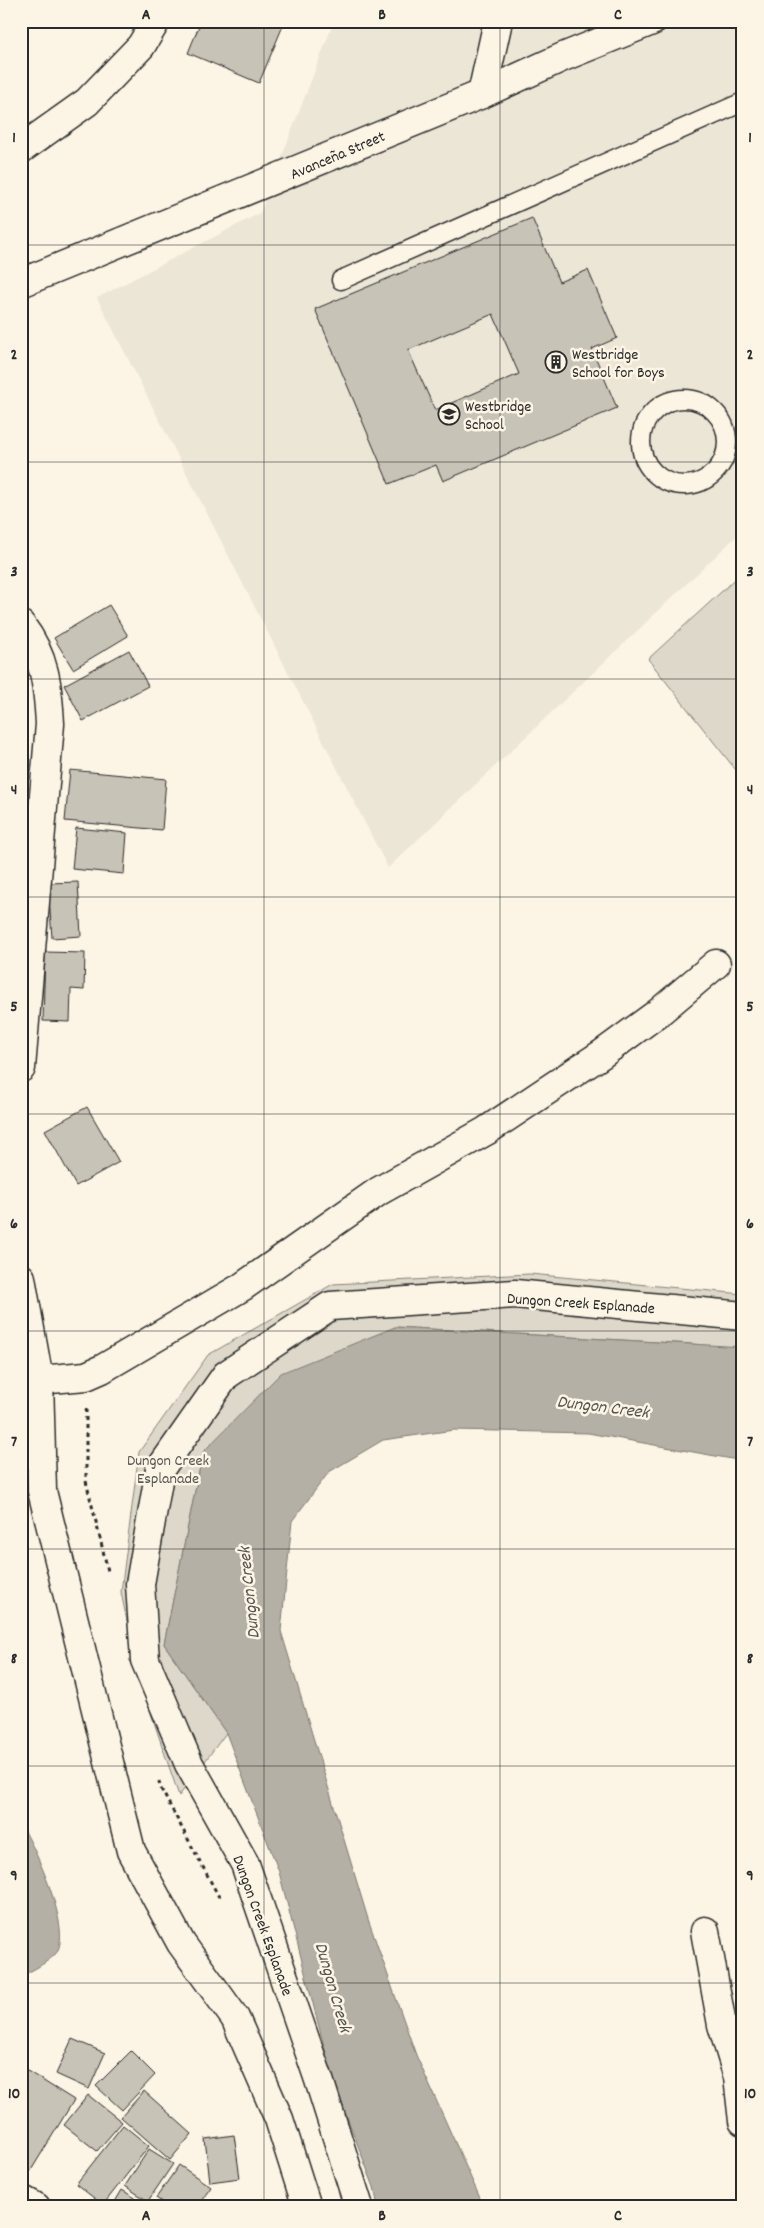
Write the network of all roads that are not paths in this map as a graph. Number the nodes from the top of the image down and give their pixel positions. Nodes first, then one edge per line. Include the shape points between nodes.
1 (156, 21) edge
2 (498, 21) edge
3 (652, 21) edge
4 (482, 94) junction
5 (743, 102) edge
6 (21, 149) edge
7 (341, 280) dead end
8 (21, 283) edge
9 (724, 458) joint
10 (21, 625) edge
11 (716, 964) dead end
12 (21, 1068) edge
13 (21, 1278) edge
14 (743, 1316) edge
15 (39, 1380) junction
16 (705, 1932) dead end
17 (743, 2121) edge
18 (21, 2199) edge
19 (36, 2207) edge
20 (307, 2207) edge
21 (359, 2207) edge

1 - 6 street via 141,46 87,102
2 - 4 street
3 - 4 street, Avanceña Street
4 - 8 street, Avanceña Street
5 - 7 lane
9 - 9 lane via 728,443 725,429 718,416 694,400 679,399 665,404 652,412 644,424 640,438 642,453 648,467 659,478 674,484 704,481
10 - 12 street via 33,640 47,680 50,724
11 - 15 street via 658,1013 602,1054 486,1131 379,1191 242,1287 102,1369 86,1376
13 - 15 street
14 - 21 street, Dungon Creek Esplanade via 515,1294 330,1306 226,1374 160,1469 140,1584 145,1660 189,1764 245,1864
15 - 20 street via 42,1491 130,1851 181,1943 235,2018 279,2119
16 - 17 street via 722,2025 738,2077
18 - 19 street

